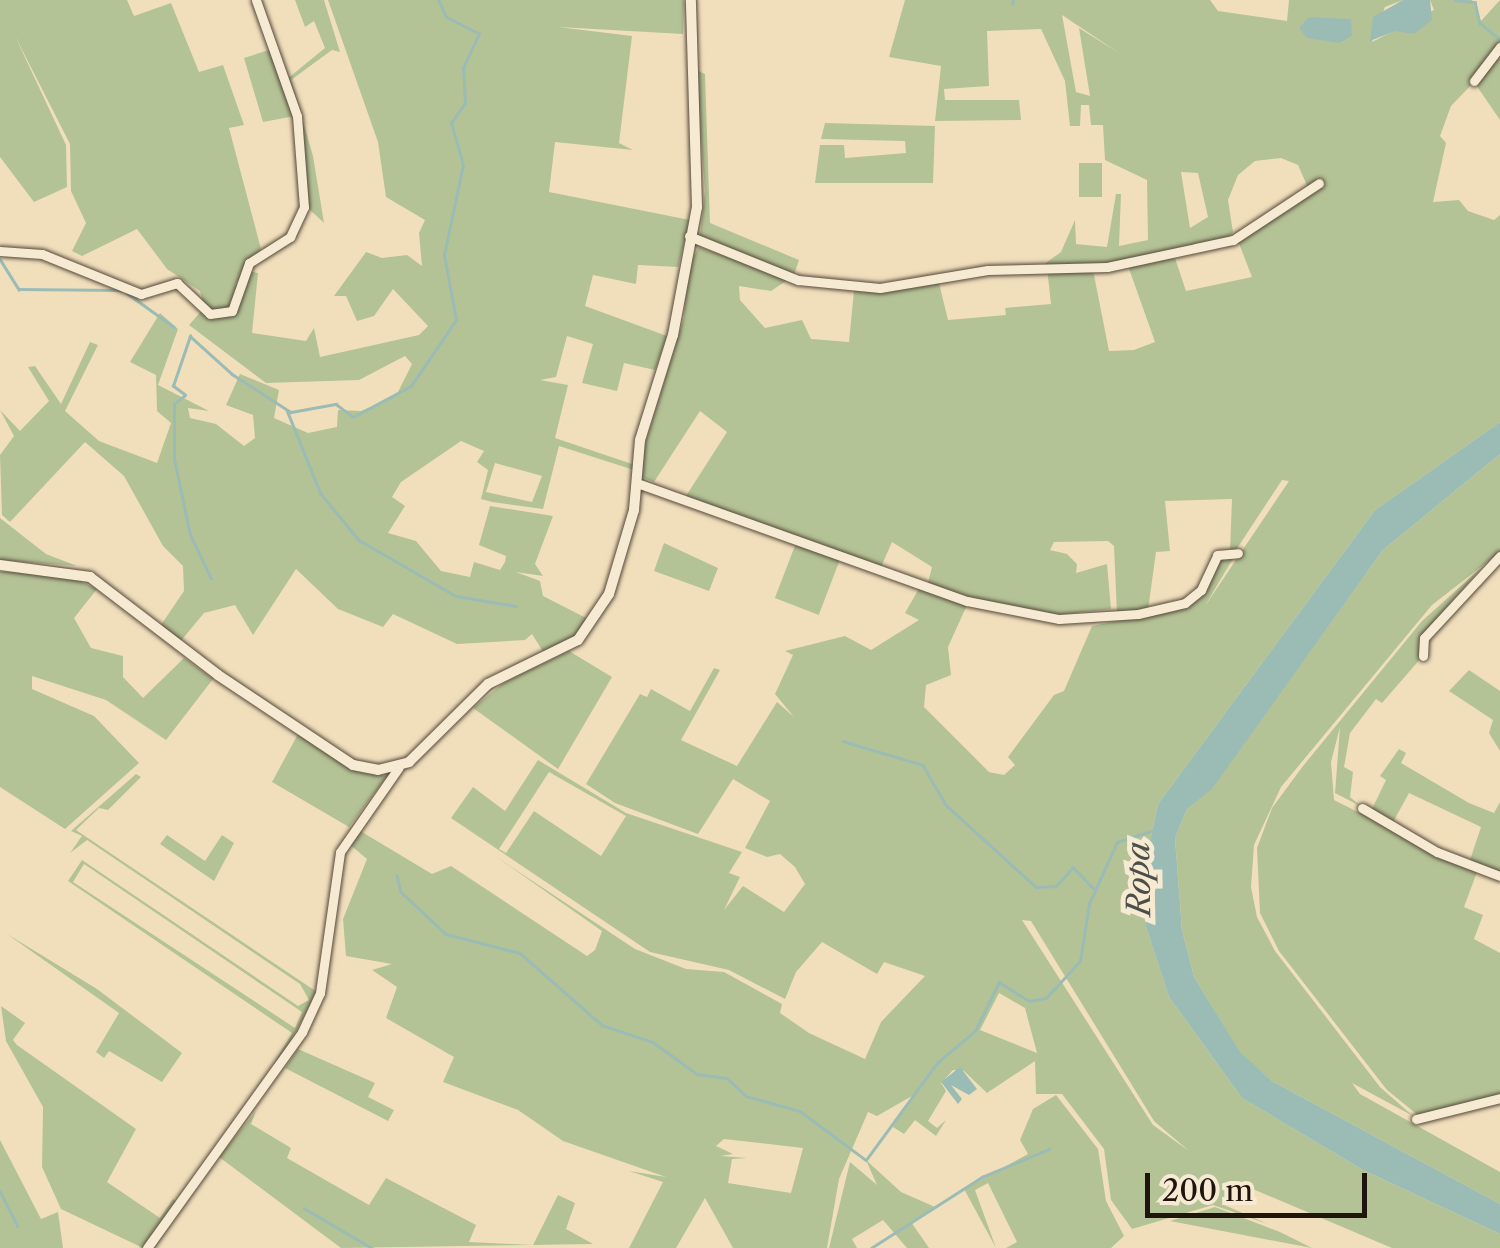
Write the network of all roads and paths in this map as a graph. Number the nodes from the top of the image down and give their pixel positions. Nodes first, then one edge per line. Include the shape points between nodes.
1 (256, 0) edge
2 (691, 0) edge
3 (1500, 47) edge
4 (1474, 81) dead end
5 (1320, 183) dead end
6 (689, 236) junction
7 (0, 251) edge
8 (638, 483) junction
9 (1238, 553) dead end
10 (1500, 556) edge
11 (0, 564) edge
12 (1424, 656) dead end
13 (399, 767) junction
14 (1362, 808) dead end
15 (1500, 876) edge
16 (1500, 1098) edge
17 (1416, 1119) dead end
18 (147, 1248) edge

1 - 7 street via 297,116 304,207 290,237 249,263 232,311 210,314 178,283 141,294 42,254
2 - 6 street via 700,184
3 - 4 street
5 - 6 street via 1233,240 1106,267 1004,269 880,288 798,280
6 - 8 street via 673,335 640,440
8 - 9 street via 966,600 1059,619 1185,603 1202,590 1218,556
8 - 13 street via 609,594 594,622 564,650 488,684
10 - 12 street via 1424,638
11 - 13 street via 90,577 353,765
13 - 18 street via 340,852 320,993 302,1032
14 - 15 street via 1437,852
16 - 17 street

